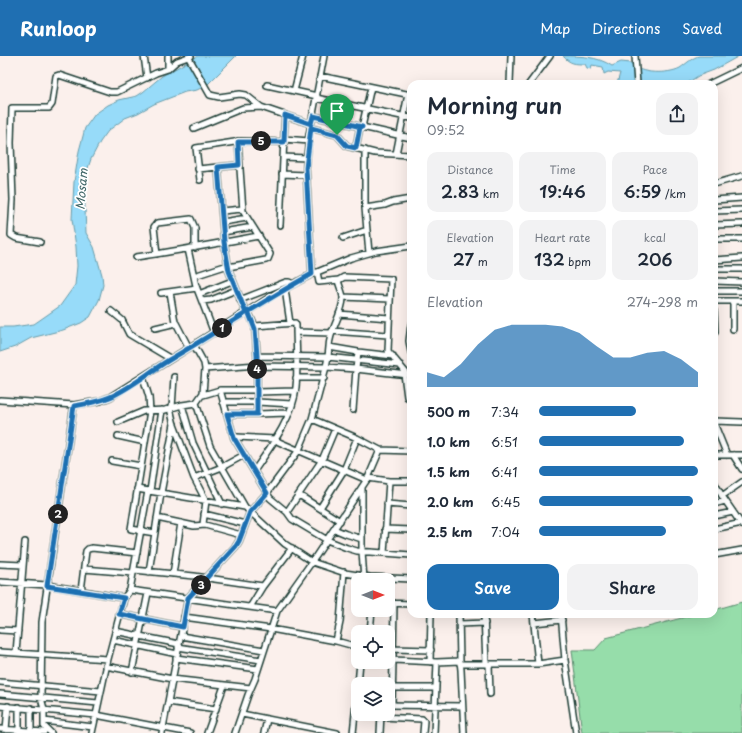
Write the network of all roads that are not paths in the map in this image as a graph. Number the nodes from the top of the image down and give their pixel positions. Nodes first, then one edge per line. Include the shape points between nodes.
1 (144, 56) edge
2 (168, 56) edge
3 (303, 56) edge
4 (324, 56) edge
5 (511, 56) edge
6 (550, 56) edge
7 (635, 56) edge
8 (190, 58) edge
9 (742, 68) edge
10 (168, 69) junction
11 (320, 76) junction
12 (147, 78) junction
13 (510, 80) edge
14 (532, 80) edge
15 (637, 80) edge
16 (717, 80) edge
17 (267, 85) dead end
18 (371, 87) junction
19 (294, 91) junction
20 (407, 93) edge
21 (316, 97) junction
22 (407, 105) edge
23 (261, 107) junction
24 (366, 108) junction
25 (285, 115) junction
26 (313, 116) junction
27 (404, 116) junction
28 (407, 117) edge
29 (311, 126) junction
30 (362, 127) junction
31 (194, 128) dead end
32 (400, 135) junction
33 (407, 137) edge
34 (284, 141) junction
35 (309, 141) junction
36 (238, 142) junction
37 (356, 148) junction
38 (365, 150) junction
39 (396, 154) junction
40 (407, 155) edge
41 (283, 157) junction
42 (307, 158) junction
43 (239, 165) junction
44 (218, 167) junction
45 (198, 169) junction
46 (282, 174) junction
47 (306, 175) junction
48 (742, 176) edge
49 (200, 180) dead end
50 (718, 183) edge
51 (742, 198) edge
52 (407, 200) edge
53 (718, 200) edge
54 (365, 208) junction
55 (242, 209) junction
56 (742, 210) edge
57 (222, 211) junction
58 (718, 211) edge
59 (247, 218) junction
60 (223, 222) junction
61 (742, 224) edge
62 (280, 225) dead end
63 (718, 225) edge
64 (253, 227) junction
65 (367, 230) junction
66 (223, 232) junction
67 (259, 236) junction
68 (343, 238) dead end
69 (718, 239) edge
70 (742, 239) edge
71 (40, 242) dead end
72 (224, 242) junction
73 (407, 247) edge
74 (195, 248) junction
75 (188, 249) junction
76 (369, 253) junction
77 (157, 254) junction
78 (136, 256) dead end
79 (742, 258) edge
80 (718, 260) edge
81 (228, 266) junction
82 (718, 269) edge
83 (742, 269) edge
84 (315, 273) junction
85 (194, 276) junction
86 (338, 280) junction
87 (232, 281) junction
88 (718, 281) edge
89 (742, 282) edge
90 (293, 284) junction
91 (197, 288) junction
92 (285, 289) junction
93 (236, 290) junction
94 (718, 291) edge
95 (742, 291) edge
96 (170, 292) junction
97 (161, 293) dead end
98 (199, 294) junction
99 (343, 297) junction
100 (390, 299) junction
101 (240, 300) junction
102 (202, 301) junction
103 (718, 301) edge
104 (733, 301) junction
105 (742, 301) edge
106 (111, 311) dead end
107 (247, 312) junction
108 (338, 314) junction
109 (389, 318) junction
110 (175, 322) junction
111 (290, 323) junction
112 (254, 326) junction
113 (155, 328) dead end
114 (733, 329) dead end
115 (296, 332) junction
116 (332, 332) junction
117 (214, 333) junction
118 (388, 335) junction
119 (194, 345) junction
120 (329, 347) junction
121 (189, 348) junction
122 (358, 352) junction
123 (257, 356) junction
124 (296, 356) junction
125 (393, 356) junction
126 (328, 357) junction
127 (171, 359) junction
128 (357, 361) junction
129 (257, 365) junction
130 (400, 365) junction
131 (296, 366) junction
132 (326, 367) junction
133 (205, 369) junction
134 (356, 369) junction
135 (407, 374) edge
136 (407, 375) edge
137 (143, 377) junction
138 (174, 377) dead end
139 (296, 378) junction
140 (324, 378) junction
141 (220, 390) junction
142 (257, 391) junction
143 (295, 391) junction
144 (203, 395) junction
145 (0, 400) edge
146 (223, 402) junction
147 (257, 402) junction
148 (196, 403) junction
149 (292, 404) junction
150 (182, 405) junction
151 (74, 406) junction
152 (171, 408) junction
153 (162, 410) junction
154 (352, 410) dead end
155 (150, 411) junction
156 (288, 413) junction
157 (227, 414) junction
158 (257, 414) junction
159 (312, 419) junction
160 (118, 422) dead end
161 (718, 422) edge
162 (742, 422) edge
163 (174, 424) junction
164 (335, 429) junction
165 (718, 430) edge
166 (118, 436) dead end
167 (234, 438) junction
168 (357, 438) junction
169 (276, 440) junction
170 (145, 442) junction
171 (299, 450) junction
172 (380, 450) junction
173 (407, 451) edge
174 (244, 455) junction
175 (718, 455) edge
176 (730, 455) junction
177 (742, 455) edge
178 (322, 460) junction
179 (112, 461) dead end
180 (141, 466) junction
181 (222, 467) junction
182 (742, 469) edge
183 (344, 470) junction
184 (254, 471) junction
185 (206, 473) junction
186 (194, 478) junction
187 (367, 479) junction
188 (389, 481) junction
189 (407, 481) edge
190 (742, 482) edge
191 (362, 486) junction
192 (137, 488) junction
193 (718, 490) edge
194 (149, 491) junction
195 (161, 493) junction
196 (267, 493) junction
197 (299, 495) junction
198 (722, 496) junction
199 (206, 501) junction
200 (725, 501) junction
201 (718, 503) edge
202 (222, 504) junction
203 (387, 504) junction
204 (407, 506) edge
205 (245, 507) junction
206 (320, 508) junction
207 (250, 512) junction
208 (287, 512) junction
209 (733, 512) junction
210 (204, 514) junction
211 (718, 515) edge
212 (157, 518) junction
213 (340, 521) junction
214 (181, 523) junction
215 (204, 524) junction
216 (245, 524) junction
217 (742, 524) edge
218 (718, 528) edge
219 (334, 529) junction
220 (385, 529) junction
221 (141, 530) junction
222 (407, 530) edge
223 (155, 533) junction
224 (241, 535) junction
225 (362, 538) junction
226 (327, 540) junction
227 (25, 542) dead end
228 (292, 548) junction
229 (742, 550) edge
230 (362, 551) junction
231 (137, 553) junction
232 (384, 554) junction
233 (718, 554) edge
234 (407, 555) edge
235 (312, 562) junction
236 (0, 564) edge
237 (23, 566) junction
238 (84, 569) junction
239 (134, 572) junction
240 (149, 572) junction
241 (344, 572) junction
242 (364, 573) edge
243 (173, 574) junction
244 (351, 574) edge
245 (208, 577) junction
246 (395, 579) edge
247 (407, 579) edge
248 (0, 582) edge
249 (22, 584) junction
250 (47, 586) junction
251 (263, 586) junction
252 (130, 590) junction
253 (81, 591) junction
254 (148, 593) junction
255 (124, 598) junction
256 (188, 598) junction
257 (395, 603) edge
258 (407, 604) edge
259 (250, 607) junction
260 (277, 611) junction
261 (119, 614) junction
262 (184, 617) junction
263 (143, 618) junction
264 (431, 618) edge
265 (459, 618) edge
266 (484, 618) edge
267 (533, 618) edge
268 (562, 620) joint
269 (534, 623) junction
270 (459, 624) junction
271 (484, 624) junction
272 (183, 627) junction
273 (271, 629) junction
274 (0, 630) edge
275 (18, 631) junction
276 (115, 631) junction
277 (140, 636) junction
278 (181, 636) junction
279 (113, 640) junction
280 (336, 641) junction
281 (138, 645) junction
282 (179, 645) junction
283 (351, 645) edge
284 (395, 649) edge
285 (264, 650) junction
286 (430, 650) junction
287 (0, 652) edge
288 (16, 653) junction
289 (41, 654) junction
290 (176, 656) junction
291 (108, 659) junction
292 (261, 660) junction
293 (395, 660) edge
294 (565, 660) junction
295 (430, 662) junction
296 (437, 662) junction
297 (460, 663) junction
298 (487, 664) junction
299 (538, 664) junction
300 (106, 666) junction
301 (258, 669) junction
302 (132, 672) junction
303 (172, 679) junction
304 (0, 682) edge
305 (41, 686) junction
306 (224, 686) junction
307 (251, 688) junction
308 (395, 688) edge
309 (436, 688) junction
310 (102, 691) junction
311 (0, 694) edge
312 (490, 694) dead end
313 (41, 698) junction
314 (168, 702) junction
315 (98, 703) junction
316 (395, 705) edge
317 (0, 706) edge
318 (8, 706) junction
319 (436, 706) junction
320 (462, 706) junction
321 (19, 707) junction
322 (31, 708) junction
323 (44, 709) junction
324 (216, 709) junction
325 (242, 714) junction
326 (96, 715) junction
327 (395, 716) edge
328 (267, 719) junction
329 (355, 721) edge
330 (381, 721) edge
331 (44, 724) junction
332 (93, 727) junction
333 (0, 729) edge
334 (6, 730) junction
335 (163, 730) edge
336 (17, 732) edge
337 (29, 732) edge
338 (44, 733) edge
339 (51, 733) edge
340 (92, 733) edge
341 (190, 733) edge
342 (207, 733) edge
343 (235, 733) edge
344 (264, 733) edge
345 (337, 733) edge
346 (353, 733) edge
347 (380, 733) edge
348 (423, 733) edge
349 (434, 733) edge
350 (464, 733) edge
351 (576, 733) edge

1 - 12 street
2 - 10 street
3 - 19 street
4 - 11 street
5 - 13 street
6 - 14 street
7 - 15 street
8 - 10 street via 177,61
8 - 23 street via 208,93 219,97 246,95
9 - 16 street
10 - 12 street
11 - 18 street
11 - 21 street
12 - 71 street via 115,92 56,76 52,104 49,108 12,108 13,200 10,235
17 - 19 street
18 - 20 street
18 - 24 street
19 - 21 street
21 - 24 street
21 - 26 street
22 - 27 street
23 - 25 street
23 - 31 street via 243,108
24 - 27 street
24 - 30 street
25 - 29 street
25 - 34 street
26 - 29 street
26 - 30 street
27 - 28 street
27 - 32 street
29 - 35 street
29 - 37 street via 337,135 347,146
30 - 32 street
30 - 37 street
32 - 33 street
32 - 39 street
34 - 35 street
34 - 36 street
34 - 41 street
35 - 42 street
36 - 43 street
36 - 45 street via 196,148
37 - 38 street
38 - 39 street
38 - 54 street
39 - 40 street
41 - 42 street
41 - 46 street
42 - 47 street
43 - 44 street
43 - 55 street
44 - 45 street
44 - 57 street
45 - 49 street
46 - 47 street
46 - 62 street
47 - 84 street
48 - 50 street
51 - 53 street
52 - 54 street
54 - 65 street
55 - 57 street
55 - 59 street
56 - 58 street
57 - 60 street
59 - 60 street
59 - 64 street
60 - 66 street
61 - 63 street
64 - 66 street
64 - 67 street
65 - 68 street
65 - 76 street
66 - 72 street
67 - 72 street
67 - 81 street via 270,252 268,259
69 - 70 street
72 - 74 street
72 - 81 street
73 - 76 street
74 - 75 street
74 - 77 street via 195,228 193,220 188,218 154,225
75 - 77 street
75 - 85 street
76 - 84 street
77 - 78 street
79 - 80 street
81 - 85 street
81 - 87 street
82 - 83 street
84 - 86 street via 319,282
84 - 90 street
85 - 91 street
86 - 99 street
86 - 100 street via 344,277 390,279
87 - 93 street
87 - 98 street
88 - 89 street
90 - 92 street
90 - 101 street via 286,282
91 - 96 street
91 - 98 street
92 - 107 street
92 - 111 street
93 - 101 street
93 - 102 street
94 - 95 street
96 - 97 street
96 - 110 street
98 - 102 street
99 - 100 street
99 - 108 street
100 - 109 street
101 - 107 street
102 - 117 street
103 - 104 street
104 - 105 street
104 - 114 street
106 - 127 street via 123,322 129,334
107 - 112 street
107 - 117 street
108 - 109 street
108 - 116 street
109 - 118 street
110 - 113 street
110 - 121 street
111 - 112 street
111 - 115 street via 295,323
112 - 123 street
115 - 116 street
115 - 124 street
116 - 118 street
116 - 120 street
117 - 119 street
118 - 125 street via 388,350
119 - 121 street
119 - 133 street
120 - 122 street
120 - 126 street
121 - 127 street
122 - 125 street
122 - 128 street
123 - 124 street
123 - 129 street
124 - 126 street
124 - 131 street
125 - 130 street
126 - 128 street
126 - 132 street
127 - 137 street
128 - 130 street
128 - 134 street
129 - 131 street
129 - 133 street
129 - 142 street
130 - 135 street
131 - 132 street
131 - 139 street
132 - 134 street
132 - 140 street
133 - 144 street
134 - 136 street
134 - 154 street
137 - 151 street via 110,397
137 - 155 street via 150,398
138 - 152 street
139 - 140 street
139 - 143 street
140 - 159 street
141 - 142 street
141 - 144 street
141 - 146 street
142 - 143 street
142 - 147 street
143 - 149 street
144 - 148 street
145 - 151 street
146 - 147 street
146 - 157 street
147 - 149 street
147 - 158 street
148 - 150 street
148 - 181 street via 210,446
149 - 156 street
150 - 152 street
150 - 185 street via 192,440
151 - 250 street
152 - 153 street
152 - 163 street
153 - 155 street
153 - 194 street
155 - 160 street
155 - 170 street
156 - 158 street
156 - 169 street
157 - 158 street
157 - 167 street
159 - 164 street
159 - 171 street
161 - 162 street
163 - 186 street
163 - 195 street
164 - 168 street
164 - 178 street
165 - 176 street
166 - 170 street
167 - 169 street
167 - 174 street
168 - 172 street
168 - 183 street
169 - 171 street
169 - 184 street
170 - 180 street
171 - 178 street
171 - 196 street
172 - 173 street
172 - 187 street
174 - 181 street
174 - 184 street
175 - 176 street
176 - 177 street
176 - 182 street
178 - 183 street
178 - 197 street
179 - 180 street
180 - 192 street
181 - 185 street
181 - 205 street
183 - 187 street
183 - 206 street
184 - 196 street
185 - 186 street
185 - 202 street
186 - 199 street
187 - 188 street
187 - 191 street
188 - 189 street
188 - 203 street
190 - 198 street
191 - 213 street
191 - 225 street
192 - 194 street
192 - 221 street via 131,529
193 - 198 street
194 - 195 street
194 - 221 street
195 - 199 street
195 - 212 street
196 - 207 street
196 - 208 street
197 - 206 street
197 - 208 street
198 - 200 street
199 - 202 street
199 - 210 street
200 - 201 street
200 - 209 street
202 - 205 street
203 - 204 street
203 - 220 street
205 - 207 street
206 - 213 street
207 - 216 street
207 - 228 street via 284,544
208 - 226 street via 292,519
209 - 211 street
209 - 217 street
210 - 215 street
210 - 216 street
212 - 214 street
212 - 223 street
213 - 219 street
214 - 215 street via 197,526
214 - 243 street
215 - 224 street
216 - 224 street
217 - 218 street
219 - 225 street
219 - 226 street
220 - 222 street
220 - 232 street
221 - 223 street
221 - 231 street
223 - 240 street
224 - 245 street via 236,546
225 - 230 street
226 - 230 street
226 - 235 street
227 - 237 street
228 - 235 street
228 - 251 street
229 - 233 street
230 - 232 street
230 - 242 street
231 - 238 street via 89,548 86,551
231 - 239 street
232 - 234 street
235 - 241 street
235 - 260 street
236 - 237 street
237 - 249 street
238 - 239 street
238 - 253 street
239 - 240 street
239 - 252 street
240 - 243 street
241 - 244 street
241 - 280 street
243 - 245 street
245 - 251 street
245 - 256 street
246 - 247 street
248 - 249 street
249 - 250 street
249 - 275 street
250 - 253 street
250 - 289 street
251 - 259 street
252 - 254 street
252 - 255 street
253 - 255 street
254 - 256 street
254 - 263 street
255 - 261 street
256 - 259 street
256 - 262 street
257 - 258 street
259 - 260 street
260 - 273 street
261 - 263 street
261 - 276 street
262 - 272 street
262 - 273 street
263 - 272 street
263 - 277 street
264 - 286 street
265 - 270 street
266 - 271 street
267 - 269 street
268 - 269 street
268 - 294 street
269 - 299 street
270 - 271 street
270 - 297 street
271 - 298 street
272 - 278 street
273 - 280 street
273 - 285 street
274 - 275 street
275 - 288 street
276 - 277 street
276 - 279 street
277 - 281 street
277 - 282 street
278 - 282 street
278 - 285 street
279 - 281 street
279 - 291 street
280 - 283 street
281 - 290 street
281 - 302 street
282 - 290 street
282 - 292 street
284 - 286 street
285 - 292 street
286 - 295 street
287 - 288 street
288 - 289 street
289 - 291 street
289 - 305 street
290 - 301 street
290 - 303 street
291 - 300 street
292 - 301 street
293 - 295 street
294 - 299 street
294 - 351 street
295 - 296 street
296 - 297 street
296 - 309 street
297 - 298 street
297 - 320 street
298 - 299 street
298 - 312 street
300 - 302 street
300 - 310 street
301 - 307 street
302 - 303 street
303 - 306 street
303 - 314 street
304 - 305 street
305 - 310 street
305 - 313 street
306 - 307 street
306 - 324 street
307 - 325 street
308 - 309 street
309 - 319 street
310 - 315 street
311 - 313 street
313 - 315 street
313 - 323 street
314 - 324 street
314 - 335 street
315 - 326 street
316 - 319 street
317 - 318 street
318 - 321 street
318 - 334 street
319 - 320 street
319 - 349 street
320 - 350 street
321 - 322 street
321 - 336 street
322 - 323 street
322 - 337 street
323 - 326 street
323 - 331 street
324 - 342 street
325 - 328 street
325 - 343 street
326 - 332 street
326 - 335 street
327 - 348 street via 422,719
328 - 344 street
328 - 345 street
329 - 346 street
330 - 347 street
331 - 332 street
331 - 338 street
331 - 339 street
332 - 340 street
333 - 334 street
334 - 336 street
335 - 341 street
336 - 337 street
337 - 338 street

